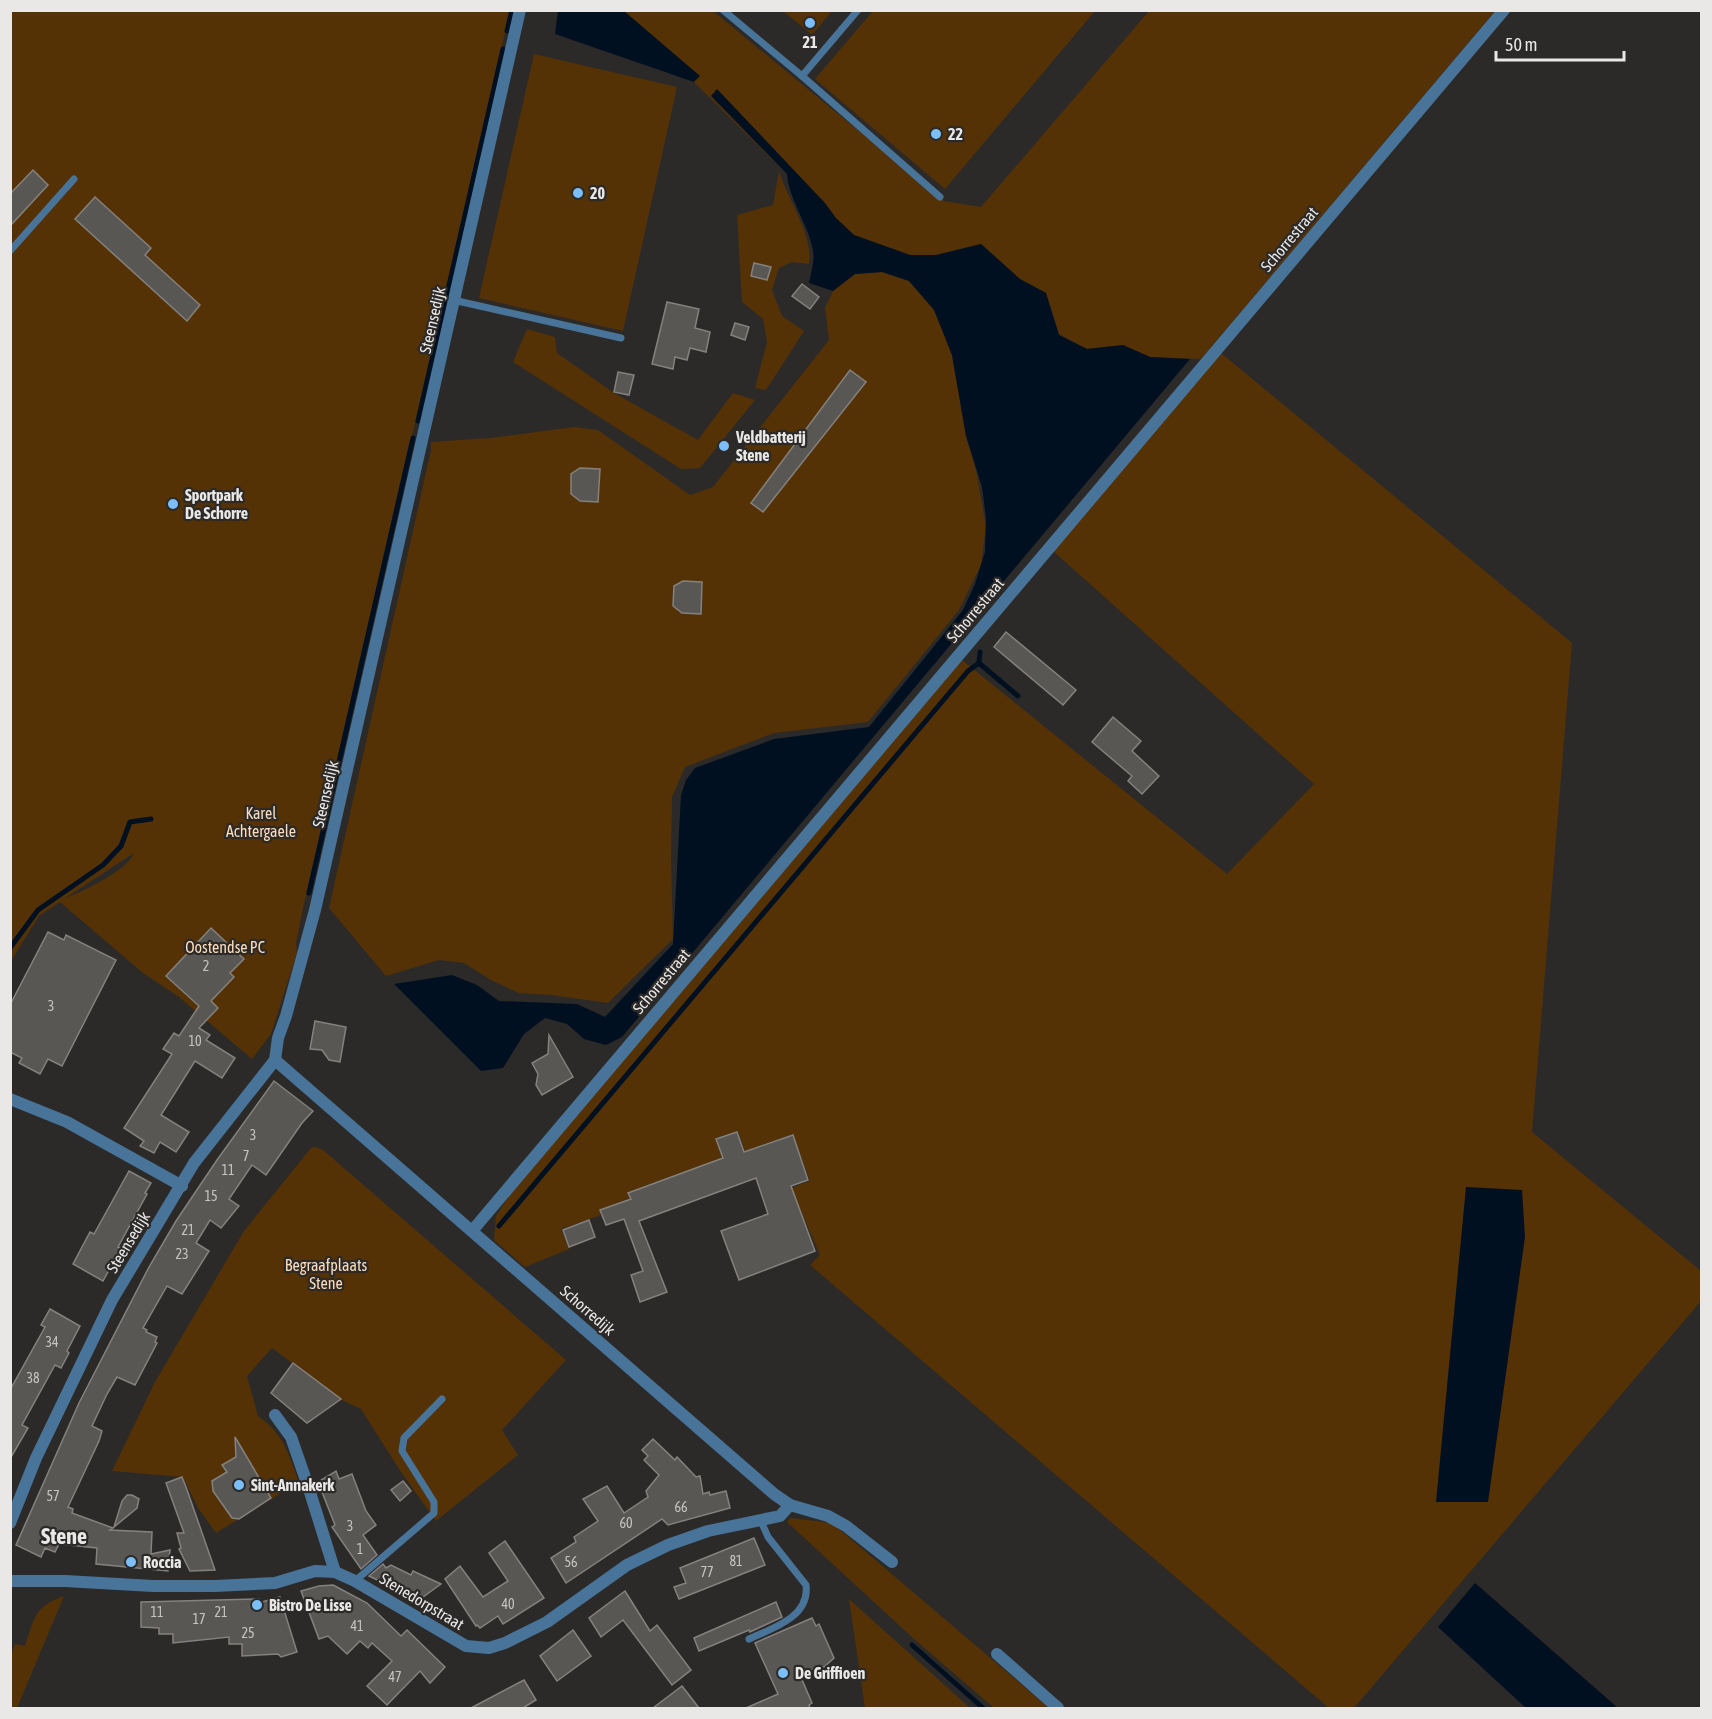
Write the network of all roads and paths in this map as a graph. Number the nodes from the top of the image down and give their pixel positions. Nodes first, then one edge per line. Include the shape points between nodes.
1 (520, 10) edge
2 (723, 10) edge
3 (858, 10) edge
4 (1504, 10) edge
5 (802, 76) junction
6 (74, 179) dead end
7 (940, 197) dead end
8 (10, 250) edge
9 (453, 300) junction
10 (621, 338) dead end
11 (275, 1060) junction
12 (10, 1099) edge
13 (182, 1186) junction
14 (472, 1231) junction
15 (442, 1399) dead end
16 (275, 1415) dead end
17 (790, 1505) junction
18 (760, 1519) junction
19 (10, 1523) edge
20 (892, 1562) dead end
21 (335, 1572) junction
22 (10, 1581) edge
23 (355, 1581) junction
24 (749, 1639) dead end
25 (998, 1654) dead end
26 (1058, 1708) edge

1 - 9 street, Steensedijk
2 - 5 lane
3 - 5 lane
4 - 14 street, Schorrestraat
5 - 7 lane
6 - 8 lane
9 - 10 lane
9 - 11 street, Steensedijk via 315,910
11 - 13 street, Steensedijk via 194,1163
11 - 14 street, Schorredijk
12 - 13 street via 67,1122
13 - 19 street, Steensedijk via 112,1300 36,1458
14 - 17 street, Schorredijk
15 - 23 lane via 404,1438 402,1451 434,1502 434,1513
16 - 21 street via 291,1437
17 - 18 street, Stenedorpstraat via 780,1516
17 - 20 street, Schorredijk via 828,1516 846,1526
18 - 23 street, Stenedorpstraat via 668,1545 627,1565 547,1622 489,1648 466,1646
18 - 24 lane via 768,1537 806,1584 807,1593 803,1606 794,1615
21 - 22 street, Stenedorpstraat via 315,1571 275,1583 215,1586
21 - 23 street, Stenedorpstraat
25 - 26 street

